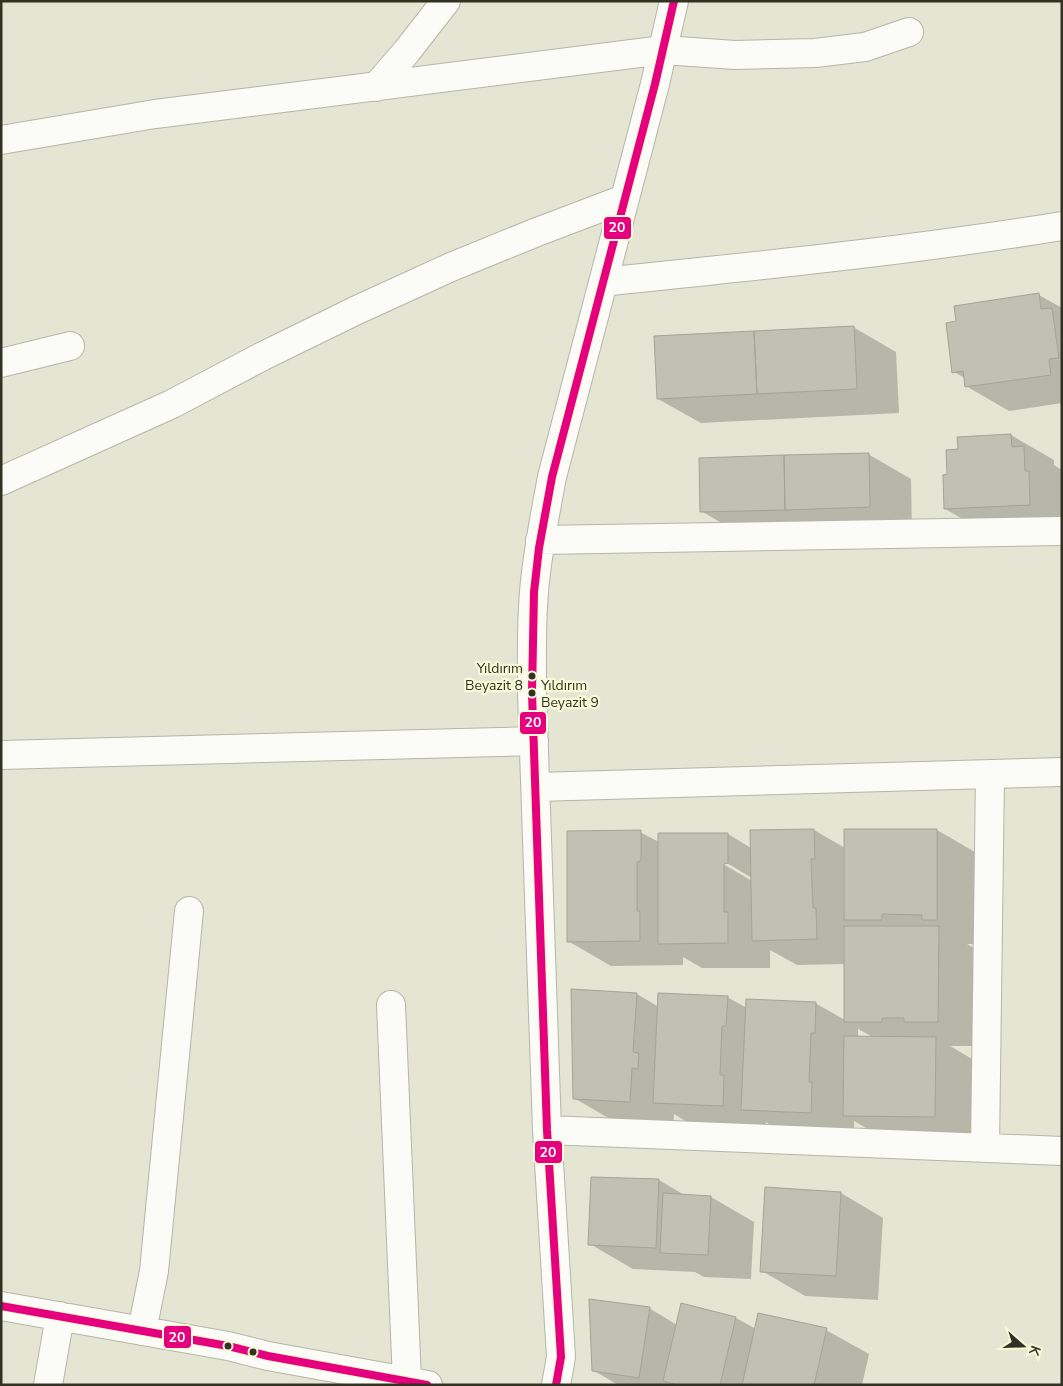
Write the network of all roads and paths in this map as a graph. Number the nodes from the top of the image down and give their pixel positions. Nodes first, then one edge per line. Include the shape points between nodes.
1 (446, 1) edge
2 (674, 1) edge
3 (909, 32) dead end
4 (663, 50) junction
5 (376, 87) junction
6 (1, 140) edge
7 (624, 198) junction
8 (1062, 226) edge
9 (602, 282) junction
10 (70, 346) dead end
11 (1, 364) edge
12 (1, 481) edge
13 (1062, 530) edge
14 (540, 540) junction
15 (534, 741) junction
16 (1, 755) edge
17 (1062, 772) edge
18 (990, 774) junction
19 (536, 787) junction
20 (189, 912) dead end
21 (391, 1005) dead end
22 (546, 1130) junction
23 (985, 1148) junction
24 (1062, 1151) edge
25 (1, 1306) edge
26 (60, 1316) junction
27 (142, 1332) junction
28 (418, 1383) edge
29 (48, 1385) edge
30 (556, 1385) edge

1 - 5 street
2 - 4 street
3 - 4 street via 865,47 815,53 735,55
4 - 5 street
4 - 7 street
5 - 6 street via 155,114
7 - 9 street
7 - 12 street via 459,264 365,306 172,404
8 - 9 street via 978,240
9 - 14 street via 552,477
10 - 11 street
13 - 14 street
14 - 15 street via 531,642
15 - 16 street
15 - 19 street
17 - 18 street
18 - 19 street
18 - 23 street
19 - 22 street
20 - 27 street via 154,1271
21 - 28 street
22 - 23 street
22 - 30 street via 561,1357
23 - 24 street
25 - 26 street
26 - 27 street
26 - 29 street
27 - 28 street

